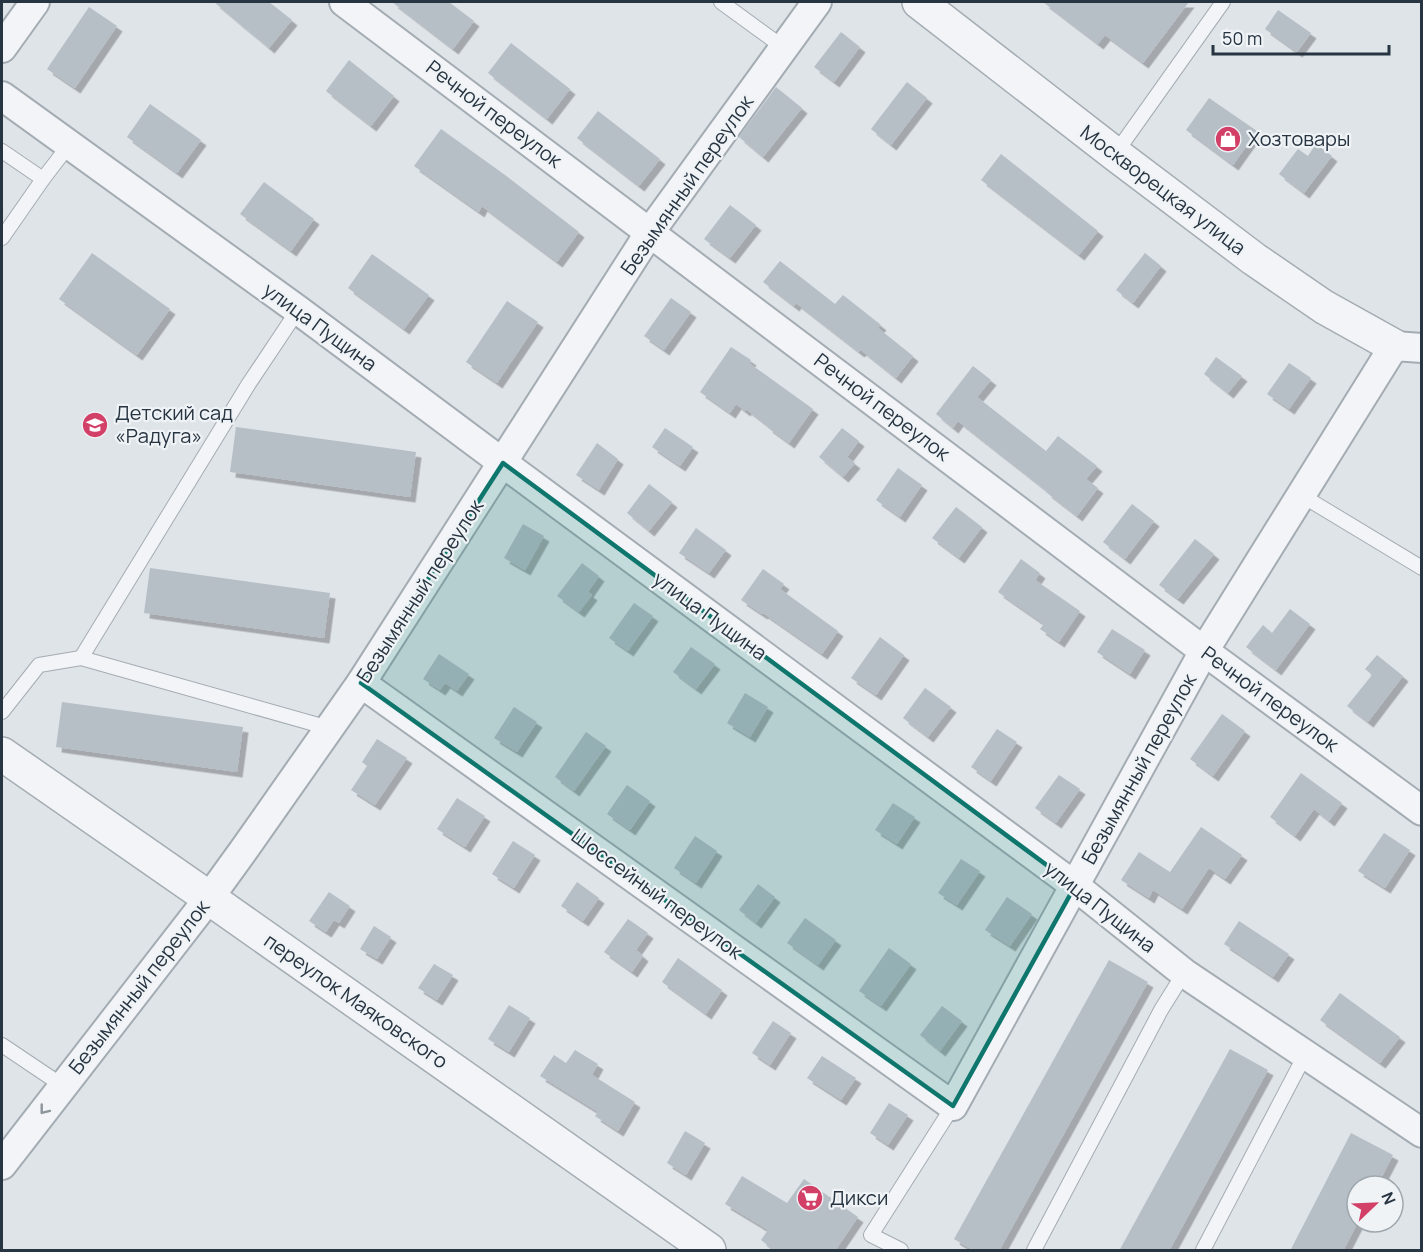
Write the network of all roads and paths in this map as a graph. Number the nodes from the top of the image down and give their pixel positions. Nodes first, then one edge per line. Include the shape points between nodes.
1 (35, 2) edge
2 (344, 2) edge
3 (721, 2) edge
4 (817, 2) edge
5 (919, 2) edge
6 (1223, 2) edge
7 (2, 48) edge
8 (784, 48) junction
9 (2, 96) edge
10 (69, 145) junction
11 (2, 151) edge
12 (1115, 154) junction
13 (43, 179) junction
14 (651, 232) junction
15 (2, 238) edge
16 (298, 310) junction
17 (1408, 347) edge
18 (503, 463) junction
19 (1301, 495) junction
20 (1422, 568) edge
21 (1204, 651) junction
22 (81, 658) junction
23 (360, 683) junction
24 (2, 712) edge
25 (329, 728) junction
26 (2, 754) edge
27 (1422, 811) edge
28 (1075, 886) junction
29 (209, 898) junction
30 (1184, 973) junction
31 (2, 1045) edge
32 (1305, 1054) junction
33 (63, 1086) junction
34 (953, 1106) junction
35 (1422, 1133) edge
36 (2, 1165) edge
37 (710, 1251) edge
38 (901, 1251) edge
39 (1034, 1251) edge
40 (1203, 1251) edge

1 - 7 street
2 - 14 street, Речной переулок
3 - 8 lane
4 - 8 street, Безымянный переулок
5 - 12 street, Москворецкая улица
6 - 12 lane
8 - 14 street, Безымянный переулок
9 - 10 street, улица Пущина
10 - 13 lane
10 - 16 street, улица Пущина
11 - 13 lane
12 - 17 street, Москворецкая улица via 1324,307
13 - 15 lane
14 - 18 street, Безымянный переулок
14 - 21 street, Речной переулок
16 - 18 street, улица Пущина
16 - 22 lane
17 - 19 street, Безымянный переулок
18 - 23 street, Безымянный переулок
18 - 28 street, улица Пущина
19 - 20 lane
19 - 21 street, Безымянный переулок
21 - 27 street, Речной переулок
21 - 28 street, Безымянный переулок
22 - 24 lane via 39,665
22 - 25 lane
23 - 25 street, Безымянный переулок
23 - 34 street, Шоссейный переулок
25 - 29 street, Безымянный переулок
26 - 29 street, переулок Маяковского
28 - 30 street, улица Пущина
28 - 34 street, Безымянный переулок
29 - 33 street, Безымянный переулок
29 - 37 street, переулок Маяковского
30 - 32 street, улица Пущина
30 - 39 lane
31 - 33 lane
32 - 35 street, улица Пущина
32 - 40 lane
33 -> 36 street, Безымянный переулок
34 - 38 lane via 871,1235

